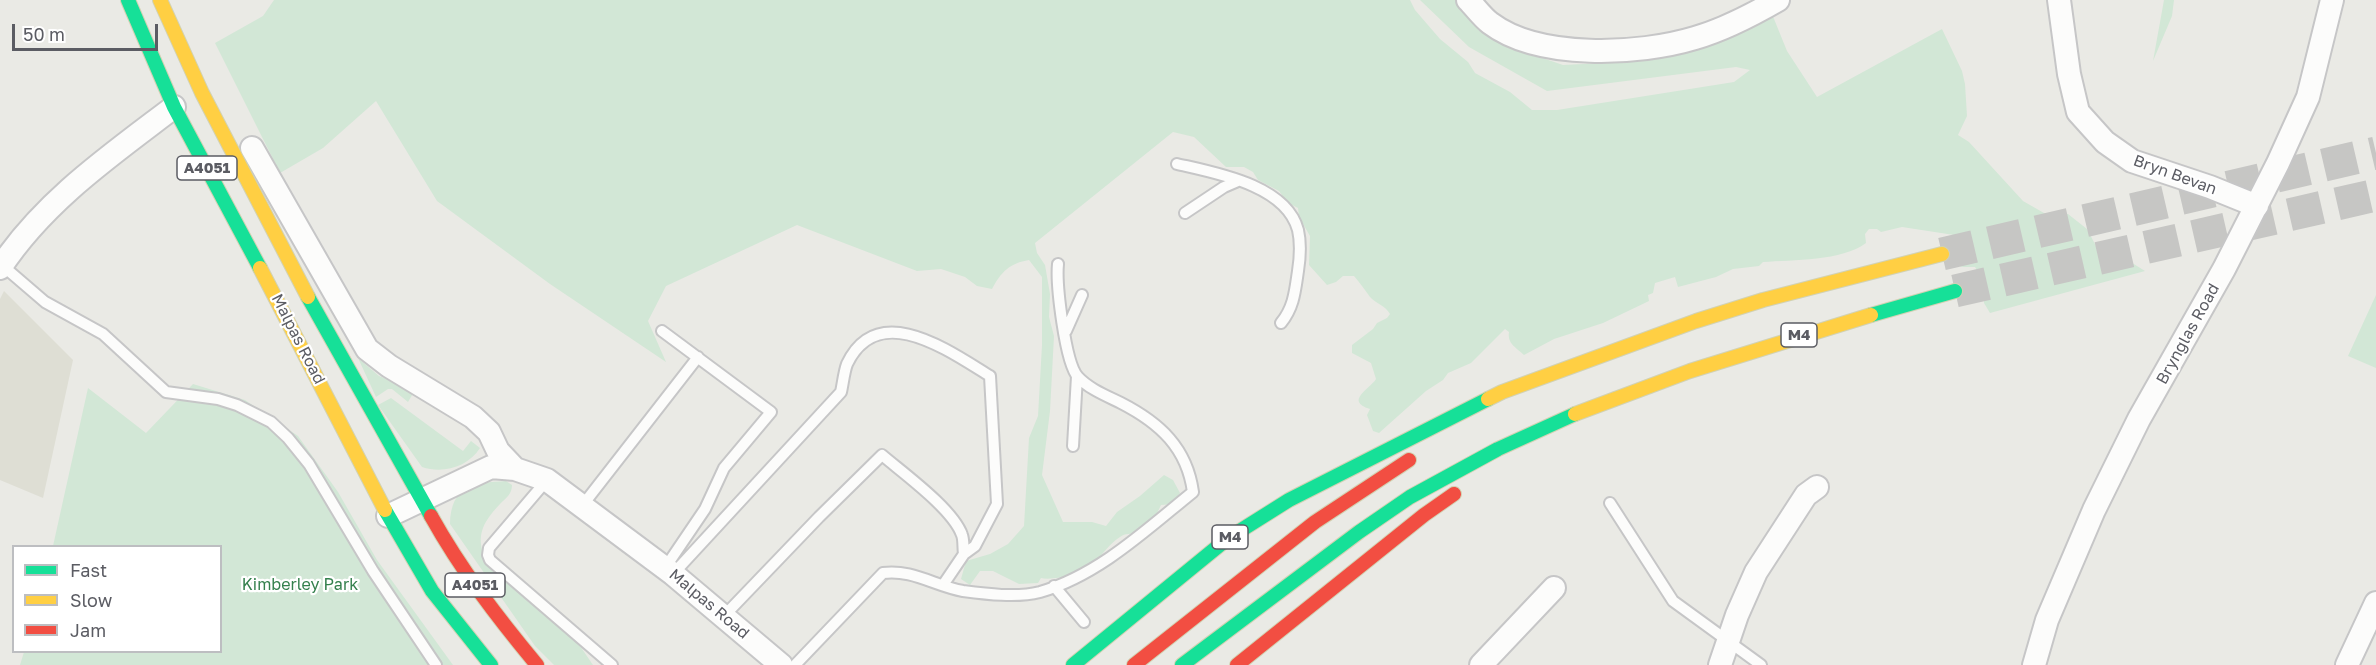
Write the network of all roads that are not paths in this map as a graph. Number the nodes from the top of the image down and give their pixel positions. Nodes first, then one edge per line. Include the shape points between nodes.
1 (128, 0) edge
2 (160, 0) edge
3 (1468, 0) edge
4 (1778, 0) edge
5 (2059, 0) edge
6 (2332, 0) edge
7 (174, 107) junction
8 (252, 148) dead end
9 (1178, 164) dead end
10 (1238, 181) junction
11 (2257, 207) junction
12 (1185, 213) dead end
13 (1942, 254) tunnel mouth
14 (1058, 264) dead end
15 (1, 266) edge
16 (1955, 291) tunnel mouth
17 (1082, 296) dead end
18 (1281, 323) dead end
19 (662, 331) dead end
20 (1065, 334) junction
21 (1636, 343) junction
22 (698, 357) junction
23 (1077, 376) junction
24 (1646, 386) junction
25 (1532, 396) dead end
26 (1073, 446) dead end
27 (1418, 455) dead end
28 (515, 469) junction
29 (1489, 470) dead end
30 (547, 480) junction
31 (1817, 487) dead end
32 (1464, 488) dead end
33 (422, 500) junction
34 (1610, 503) dead end
35 (582, 506) junction
36 (388, 516) junction
37 (964, 554) junction
38 (669, 571) junction
39 (943, 585) junction
40 (1054, 586) junction
41 (1554, 588) dead end
42 (2376, 603) edge
43 (724, 616) junction
44 (1084, 622) dead end
45 (1728, 642) junction
46 (436, 665) edge
47 (491, 665) edge
48 (537, 665) edge
49 (612, 665) edge
50 (781, 665) edge
51 (795, 665) edge
52 (1073, 665) edge
53 (1134, 665) edge
54 (1182, 665) edge
55 (1238, 665) edge
56 (1481, 665) edge
57 (1720, 665) edge
58 (1761, 665) edge
59 (2034, 665) edge
60 (2347, 665) edge

1 - 7 main road, Malpas Road / A4051
2 - 33 main road, Malpas Road / A4051 via 202,93 300,282
3 - 4 street via 1490,23 1517,37 1564,50 1645,49 1695,38
5 - 11 street, Bryn Bevan via 2078,112 2105,142 2132,161
6 - 11 street, Brynglas Road via 2308,97
7 - 15 street via 68,190 38,218
7 - 36 main road, Malpas Road / A4051
8 - 28 street via 367,349 473,417 489,432 498,451
9 - 10 lane
10 - 12 lane
10 - 18 lane via 1274,196 1298,229 1300,250 1293,304
11 - 59 street, Brynglas Road via 2139,419 2094,510 2047,620
13 - 21 main road, M4 via 1763,300
14 - 20 lane
15 - 46 lane via 45,302 103,334 166,392 218,399 271,422 309,464 373,571
16 - 24 main road, M4 via 1773,342
17 - 20 lane
19 - 22 lane
20 - 23 lane
21 - 25 main road, M4
21 - 52 main road, M4 via 1502,392 1289,500 1227,539
22 - 35 lane
22 - 38 lane via 771,412 724,468
23 - 26 lane
23 - 40 lane via 1161,429 1186,460 1193,492 1110,558
24 - 29 main road, M4 via 1576,427
24 - 54 main road, M4 via 1544,427 1435,482 1373,522
27 - 53 main road, M4 via 1315,522
28 - 30 street, Malpas Road
28 - 33 street, Malpas Road via 491,467
30 - 35 street, Malpas Road
30 - 49 lane via 489,548 488,555
31 - 45 street via 1806,495 1756,572
32 - 55 main road via 1424,515
33 - 36 street
33 - 48 main road, Malpas Road / A4051 via 452,553
34 - 45 lane via 1673,601
35 - 38 street, Malpas Road
36 - 47 main road, Malpas Road / A4051 via 432,591
37 - 38 lane via 975,546 998,504 990,376 934,342 892,331 861,342 846,366 841,392
37 - 39 lane
37 - 43 lane via 963,536 953,520 882,455
38 - 43 street, Malpas Road
39 - 40 lane via 1006,595 1039,592
39 - 51 lane via 896,571 883,573
40 - 44 lane
41 - 56 street
42 - 60 street
43 - 50 street, Malpas Road
45 - 57 street
45 - 58 lane

